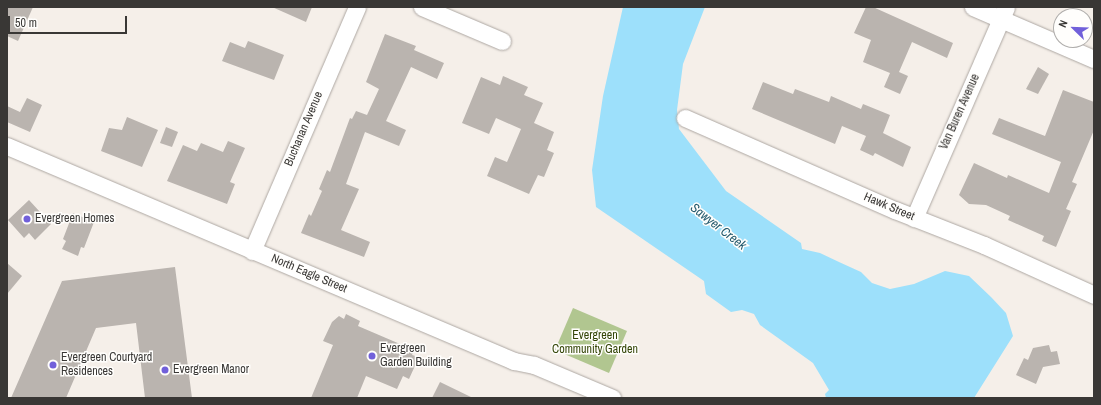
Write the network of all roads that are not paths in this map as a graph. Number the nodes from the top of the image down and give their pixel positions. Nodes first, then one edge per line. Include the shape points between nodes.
1 (357, 7) edge
2 (422, 7) edge
3 (973, 7) edge
4 (1003, 13) edge
5 (502, 41) dead end
6 (1094, 59) edge
7 (685, 118) dead end
8 (7, 146) edge
9 (914, 218) junction
10 (252, 251) junction
11 (1094, 296) edge
12 (612, 398) edge

1 - 10 street, Buchanan Avenue
2 - 5 street
3 - 4 street
4 - 6 street
4 - 9 street, Van Buren Avenue
7 - 9 street, Hawk Street
8 - 10 street, North Eagle Street
9 - 11 street, Hawk Street via 984,245
10 - 12 street, North Eagle Street via 514,361 534,366

